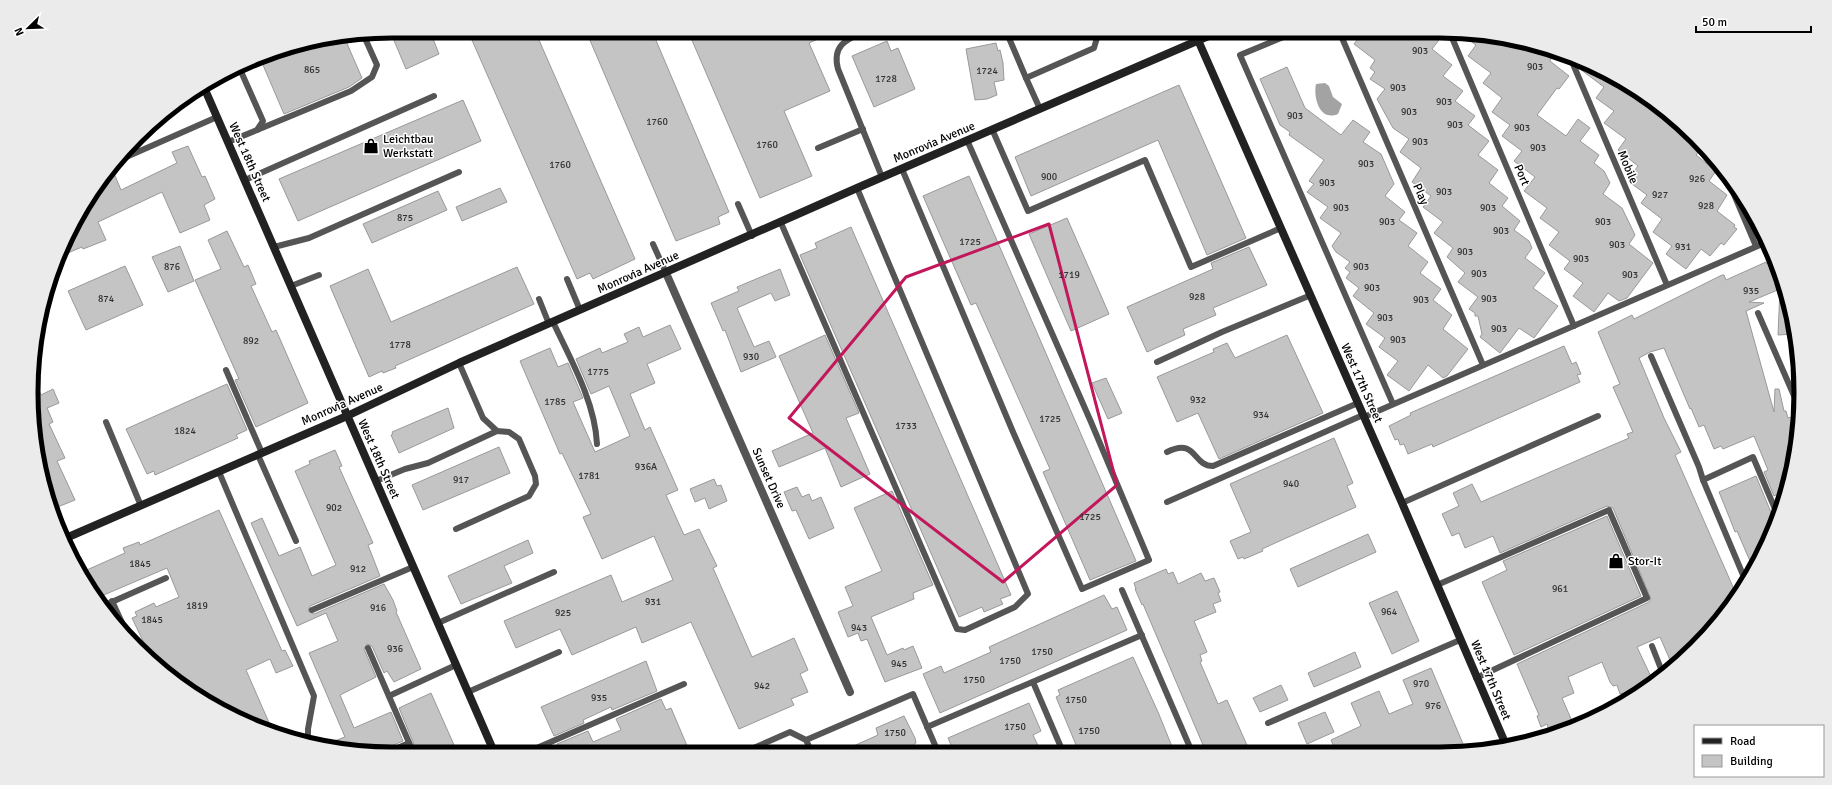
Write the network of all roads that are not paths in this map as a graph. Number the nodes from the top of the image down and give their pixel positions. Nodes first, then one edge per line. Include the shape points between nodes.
1 (852, 38) edge
2 (1009, 38) edge
3 (1097, 38) edge
4 (1203, 38) edge
5 (1282, 38) edge
6 (1342, 38) edge
7 (365, 39) edge
8 (1452, 39) edge
9 (1198, 40) junction
10 (1573, 64) edge
11 (241, 72) edge
12 (1026, 78) junction
13 (206, 91) edge
14 (434, 96) dead end
15 (1040, 109) junction
16 (217, 117) junction
17 (862, 129) junction
18 (257, 130) junction
19 (992, 130) junction
20 (967, 140) junction
21 (228, 142) junction
22 (818, 148) dead end
23 (129, 156) edge
24 (902, 169) junction
25 (459, 172) dead end
26 (882, 177) junction
27 (245, 180) junction
28 (857, 188) junction
29 (1736, 200) edge
30 (738, 204) dead end
31 (781, 223) junction
32 (1281, 228) junction
33 (752, 236) junction
34 (653, 244) dead end
35 (1761, 244) edge
36 (1756, 246) junction
37 (274, 247) junction
38 (666, 273) junction
39 (319, 276) dead end
40 (567, 279) dead end
41 (291, 286) junction
42 (1667, 286) junction
43 (1311, 295) junction
44 (538, 299) dead end
45 (580, 310) junction
46 (1758, 313) dead end
47 (551, 323) junction
48 (1574, 326) junction
49 (1651, 356) dead end
50 (1156, 362) dead end
51 (459, 363) junction
52 (1482, 366) junction
53 (226, 370) dead end
54 (1794, 395) edge
55 (1358, 403) junction
56 (1393, 404) junction
57 (347, 416) junction
58 (1364, 416) junction
59 (1598, 416) dead end
60 (106, 422) dead end
61 (497, 431) junction
62 (597, 444) dead end
63 (1167, 452) dead end
64 (260, 454) junction
65 (219, 472) junction
66 (1702, 480) junction
67 (376, 481) junction
68 (1167, 502) dead end
69 (1402, 503) junction
70 (141, 506) junction
71 (1774, 508) edge
72 (456, 529) dead end
73 (69, 537) edge
74 (296, 541) dead end
75 (413, 567) junction
76 (554, 572) dead end
77 (1743, 576) edge
78 (166, 578) dead end
79 (1437, 585) junction
80 (1122, 590) dead end
81 (112, 601) junction
82 (108, 603) edge
83 (312, 610) dead end
84 (120, 619) edge
85 (438, 623) junction
86 (1142, 635) junction
87 (1460, 640) junction
88 (1652, 646) dead end
89 (368, 648) dead end
90 (559, 652) dead end
91 (456, 666) junction
92 (1661, 669) edge
93 (1476, 678) junction
94 (1033, 682) junction
95 (684, 684) dead end
96 (468, 692) junction
97 (850, 692) dead end
98 (389, 696) junction
99 (1268, 724) dead end
100 (927, 727) junction
101 (308, 737) edge
102 (806, 740) junction
103 (1504, 741) edge
104 (409, 743) junction
105 (400, 747) edge
106 (411, 747) edge
107 (492, 747) edge
108 (539, 747) edge
109 (756, 747) edge
110 (809, 747) edge
111 (936, 747) edge
112 (1061, 747) edge
113 (1190, 747) edge

1 - 17 lane via 838,48 835,57
2 - 12 lane
3 - 12 lane via 1094,48
4 - 9 street, Monrovia Avenue
5 - 56 lane via 1240,56
6 - 52 lane, Play
7 - 18 lane via 377,66 372,77 351,91
8 - 48 lane, Port
9 - 15 street, Monrovia Avenue
9 - 32 street, West 17th Street
10 - 42 lane, Mobile
11 - 18 lane via 263,121
12 - 15 lane
13 - 16 street, West 18th Street
14 - 27 lane
15 - 19 street, Monrovia Avenue
16 - 21 street, West 18th Street
16 - 23 lane
17 - 22 lane
17 - 26 lane
18 - 21 lane
19 - 20 street, Monrovia Avenue
19 - 32 lane via 1028,211 1145,160 1190,267
20 - 24 street, Monrovia Avenue
20 - 24 lane via 1149,560 1129,569 1082,589
21 - 27 street, West 18th Street
24 - 26 street, Monrovia Avenue
25 - 37 lane via 309,238
26 - 28 street, Monrovia Avenue
27 - 37 street, West 18th Street
28 - 31 street, Monrovia Avenue
28 - 31 lane via 1028,594 1015,607 965,630 957,629
29 - 36 lane
30 - 33 lane
31 - 33 street, Monrovia Avenue
32 - 43 street, West 17th Street
33 - 38 street, Monrovia Avenue
34 - 38 lane
35 - 36 lane
36 - 42 lane
37 - 41 street, West 18th Street
38 - 45 street, Monrovia Avenue
38 - 97 street, Sunset Drive
39 - 41 lane
40 - 45 lane
41 - 57 street, West 18th Street
42 - 48 lane
43 - 50 lane
43 - 55 street, West 17th Street
44 - 47 lane
45 - 47 street, Monrovia Avenue
46 - 54 lane
47 - 51 street, Monrovia Avenue
47 - 62 lane via 585,394 595,424
48 - 52 lane
49 - 66 lane via 1699,467
51 - 57 street, Monrovia Avenue
51 - 61 lane via 484,418
52 - 56 lane
53 - 64 lane
55 - 58 street, West 17th Street
55 - 63 lane via 1213,466 1207,465 1185,447 1178,446
56 - 58 lane
57 - 64 street, Monrovia Avenue
57 - 67 street, West 18th Street
58 - 68 lane
58 - 69 street, West 17th Street
59 - 69 lane
60 - 70 lane
61 - 67 lane via 428,463
61 - 72 lane via 509,432 519,439 536,484 529,496
64 - 65 street, Monrovia Avenue
64 - 74 lane
65 - 70 street, Monrovia Avenue
65 - 101 lane via 314,696
66 - 71 lane via 1752,457
66 - 77 lane
67 - 75 street, West 18th Street
69 - 79 street, West 17th Street
70 - 73 street, Monrovia Avenue
75 - 83 lane
75 - 85 street, West 18th Street
76 - 85 lane
78 - 81 lane
79 - 87 street, West 17th Street
79 - 93 lane via 1609,510 1647,598
80 - 86 lane
81 - 82 lane
81 - 84 lane
85 - 91 street, West 18th Street
86 - 94 lane
86 - 113 lane
87 - 93 street, West 17th Street
87 - 99 lane
88 - 92 lane
89 - 98 lane
90 - 96 lane
91 - 96 street, West 18th Street
91 - 98 lane
93 - 103 street, West 17th Street
94 - 100 lane
94 - 112 lane
95 - 108 lane
96 - 107 street, West 18th Street
98 - 104 lane
100 - 102 lane via 913,694
100 - 111 lane
102 - 109 lane via 790,732
102 - 110 lane
104 - 105 lane
104 - 106 lane

